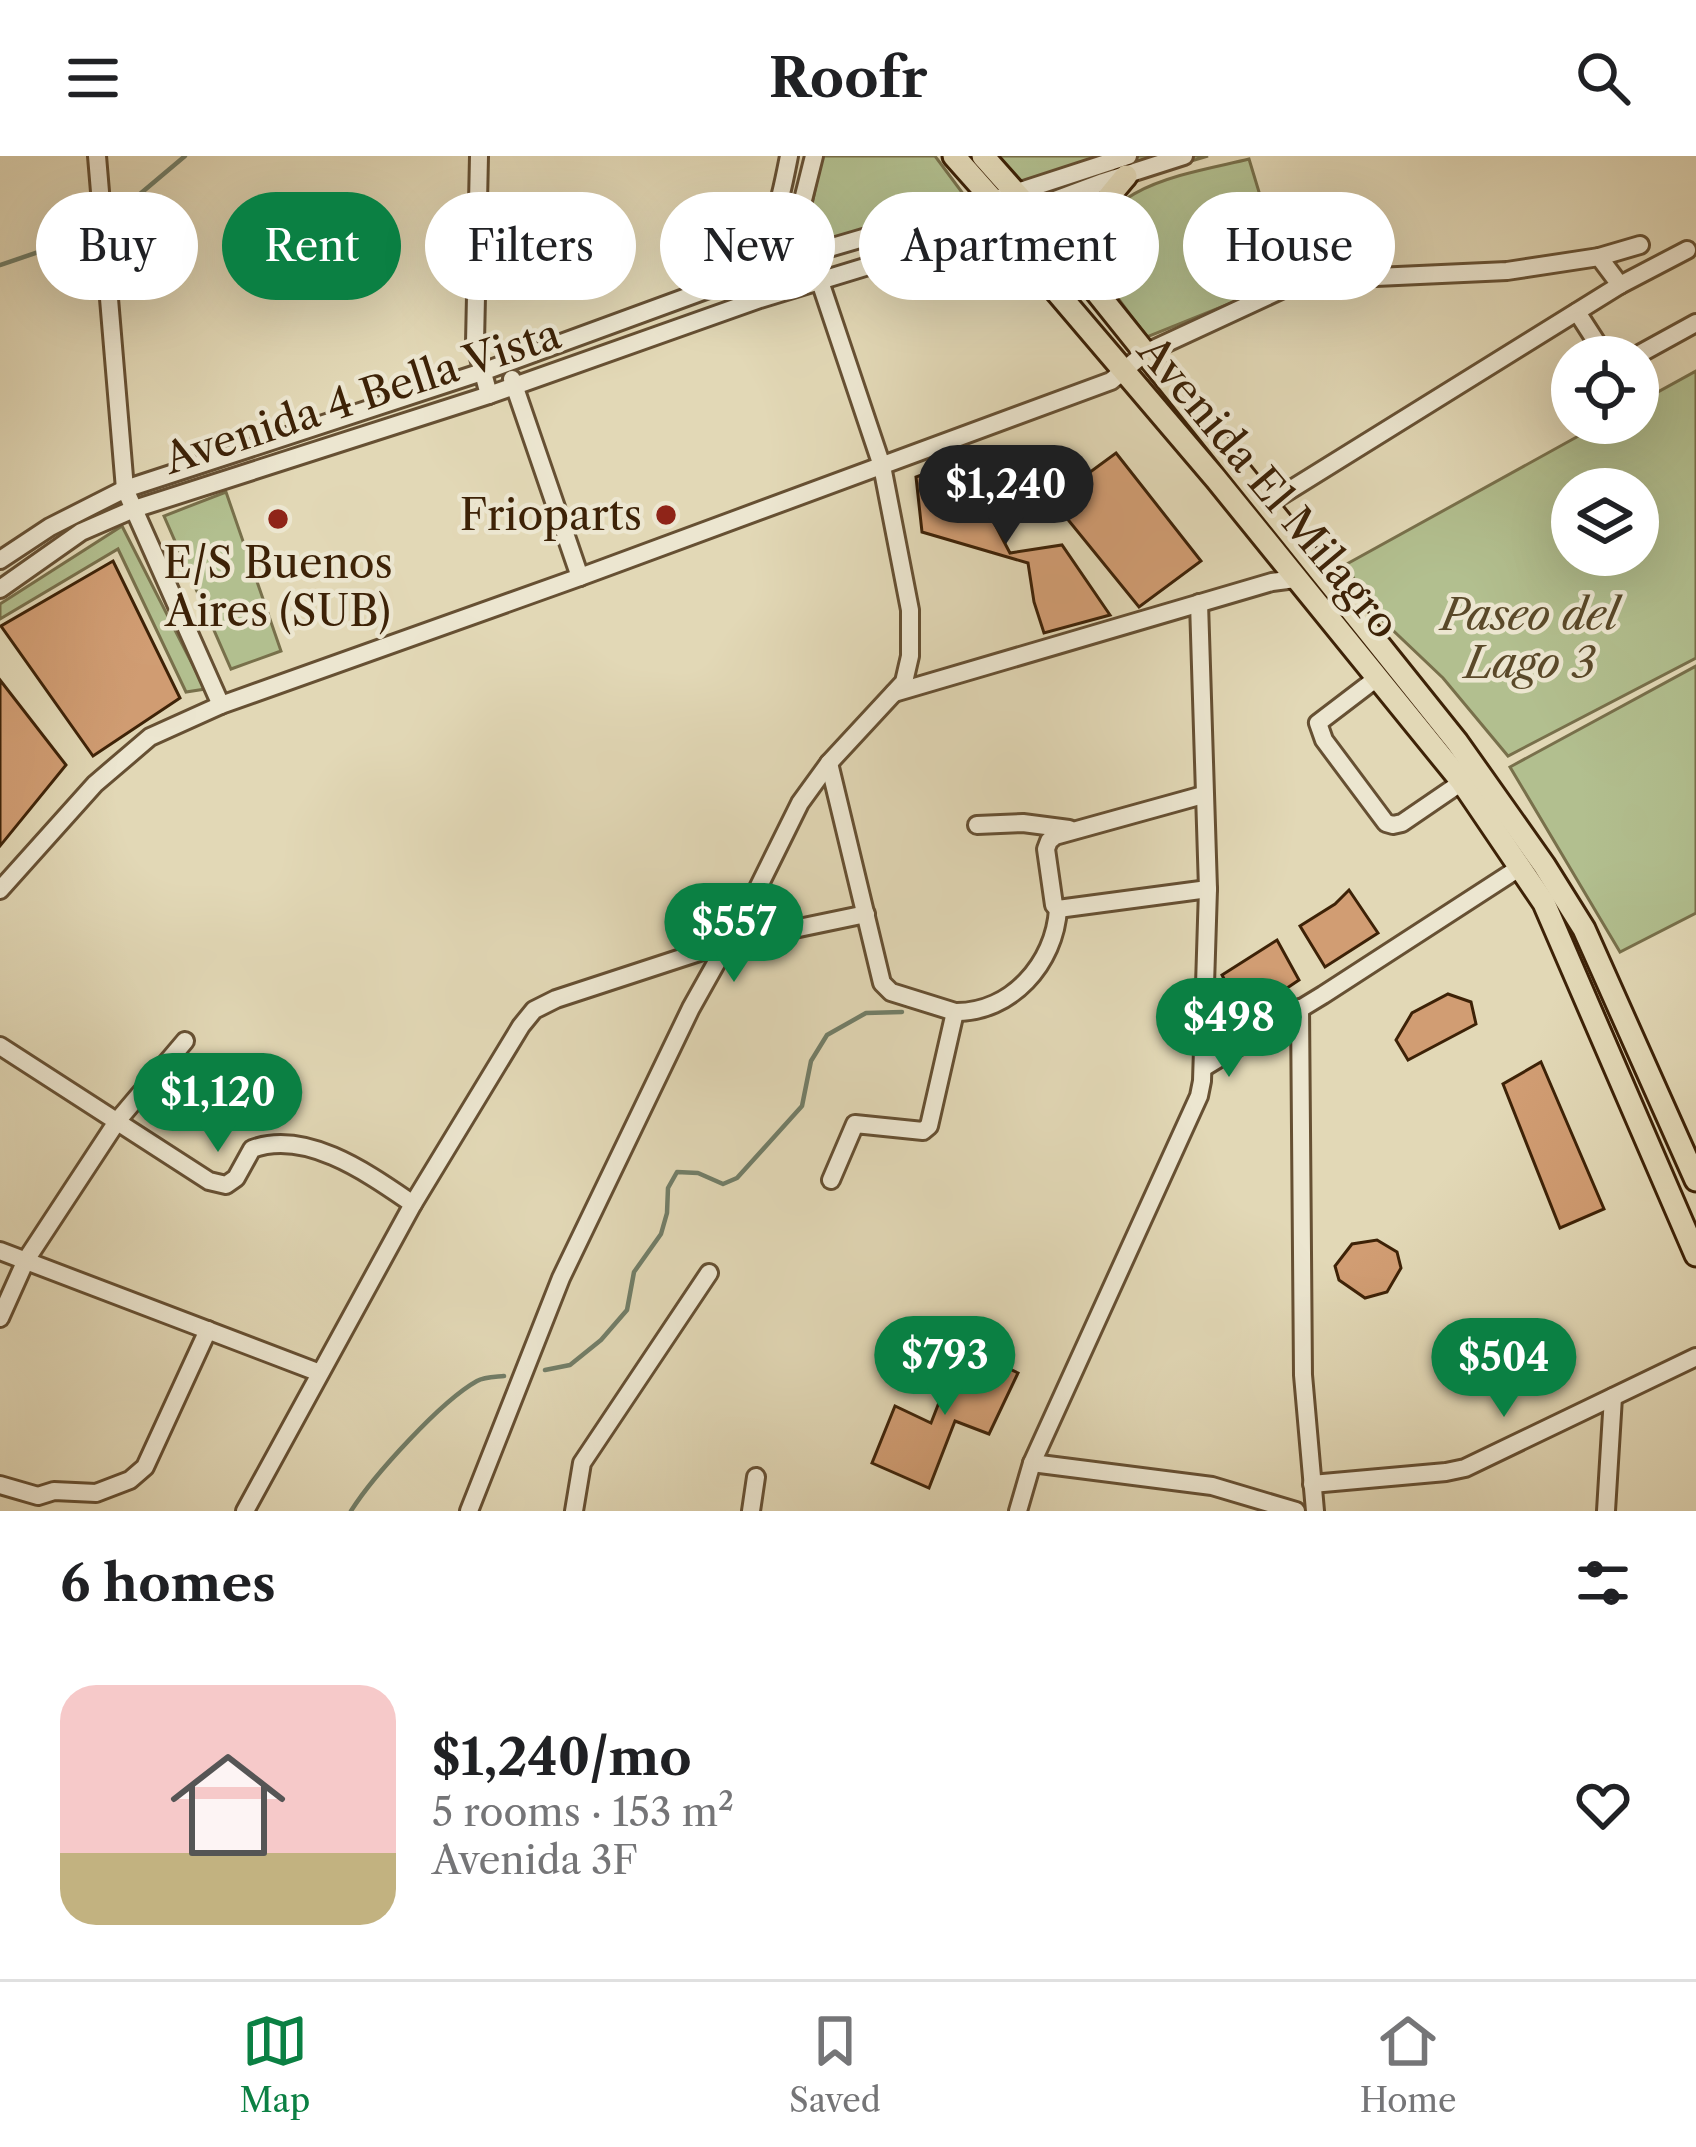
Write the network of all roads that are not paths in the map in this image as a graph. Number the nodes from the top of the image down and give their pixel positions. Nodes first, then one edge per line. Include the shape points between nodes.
1 (97, 156) edge
2 (479, 156) edge
3 (789, 156) edge
4 (814, 156) edge
5 (954, 156) edge
6 (983, 156) edge
7 (1184, 156) edge
8 (1127, 166) edge
9 (780, 192) edge
10 (805, 192) edge
11 (985, 192) edge
12 (1015, 192) edge
13 (1050, 192) edge
14 (1640, 245) dead end
15 (1687, 250) dead end
16 (1599, 257) junction
17 (1620, 286) junction
18 (676, 300) edge
19 (757, 300) edge
20 (824, 300) edge
21 (1063, 300) edge
22 (1102, 300) edge
23 (1576, 312) junction
24 (1696, 323) edge
25 (1125, 329) junction
26 (1592, 336) edge
27 (1659, 343) edge
28 (1145, 353) junction
29 (506, 363) junction
30 (1123, 371) junction
31 (482, 372) junction
32 (514, 386) junction
33 (489, 395) junction
34 (882, 466) junction
35 (125, 489) junction
36 (1266, 505) junction
37 (134, 509) junction
38 (0, 560) edge
39 (580, 577) junction
40 (1295, 580) junction
41 (0, 589) edge
42 (1199, 604) junction
43 (1377, 678) junction
44 (893, 693) junction
45 (221, 705) junction
46 (829, 763) junction
47 (1462, 782) junction
48 (1203, 795) junction
49 (977, 825) dead end
50 (1076, 830) junction
51 (1520, 868) junction
52 (1208, 889) junction
53 (0, 890) edge
54 (1058, 909) junction
55 (866, 914) junction
56 (727, 943) junction
57 (1300, 1008) junction
58 (956, 1012) junction
59 (184, 1041) dead end
60 (0, 1046) edge
61 (1203, 1068) junction
62 (118, 1120) junction
63 (831, 1180) dead end
64 (1696, 1180) edge
65 (413, 1204) junction
66 (0, 1251) edge
67 (1696, 1256) edge
68 (26, 1260) junction
69 (709, 1273) dead end
70 (0, 1318) edge
71 (208, 1330) junction
72 (1696, 1357) edge
73 (320, 1373) junction
74 (1612, 1397) junction
75 (1032, 1463) junction
76 (756, 1477) dead end
77 (1312, 1484) junction
78 (0, 1485) edge
79 (244, 1511) edge
80 (470, 1511) edge
81 (574, 1511) edge
82 (751, 1511) edge
83 (1018, 1511) edge
84 (1295, 1511) edge
85 (1315, 1511) edge
86 (1606, 1511) edge

1 - 35 street
2 - 31 street via 475,343
3 - 9 street
4 - 10 street
5 - 11 main road, Avenida El Milagro
6 - 12 main road, Avenida El Milagro
7 - 8 street, Avenida 4 Bella Vista
8 - 13 street, Avenida 4 Bella Vista
8 - 25 main road via 1088,239 1091,269
14 - 16 street
15 - 17 street
16 - 17 street
16 - 28 street via 1283,290
17 - 23 street
18 - 29 street, Avenida 4 Bella Vista
19 - 32 street, Avenida 4 Bella Vista
20 - 34 street
21 - 30 main road, Avenida El Milagro
22 - 25 main road, Avenida El Milagro
23 - 26 street
23 - 36 street
24 - 27 street
25 - 28 main road, Avenida El Milagro
28 - 30 street
28 - 36 main road, Avenida El Milagro
29 - 31 street, Avenida 4 Bella Vista
29 - 32 street
30 - 34 street
30 - 40 main road, Avenida El Milagro
31 - 33 street
31 - 35 street, Avenida 4 Bella Vista
32 - 33 street, Avenida 4 Bella Vista
32 - 39 street
33 - 37 street, Avenida 4 Bella Vista
34 - 39 street
34 - 44 street via 910,610 910,656
35 - 37 street
35 - 38 street, Avenida 4 Bella Vista
36 - 64 main road, Avenida El Milagro via 1544,866 1584,929
37 - 41 street, Avenida 4 Bella Vista via 81,532
37 - 45 street
39 - 45 street
40 - 42 street
40 - 43 main road, Avenida El Milagro
42 - 44 street
42 - 48 street
43 - 47 main road, Avenida El Milagro
43 - 47 street via 1318,723 1386,823 1402,824
44 - 46 street
45 - 53 street via 150,737 95,784
46 - 55 street
46 - 56 street
47 - 51 main road, Avenida El Milagro
48 - 50 street
48 - 52 street
49 - 50 street
50 - 54 street via 1055,836 1046,849
51 - 57 street
51 - 67 main road, Avenida El Milagro via 1544,903
52 - 54 street
52 - 61 street
54 - 58 street via 1034,976 1004,1000
55 - 56 street
55 - 58 street via 886,989
56 - 65 street via 534,1010
56 - 80 street via 561,1278
57 - 61 street
57 - 77 street via 1303,1376
58 - 63 street via 927,1130 855,1124
59 - 62 street
60 - 62 street
61 - 75 street via 1199,1096
62 - 65 street via 226,1185 252,1149 280,1142 356,1166
62 - 68 street
65 - 73 street
66 - 68 street
68 - 70 street
68 - 71 street
69 - 81 street via 582,1463
71 - 73 street
71 - 78 street via 145,1467 130,1480 96,1493 38,1496
72 - 74 street
73 - 79 street
74 - 77 street via 1456,1471
74 - 86 street
75 - 83 street
75 - 84 street via 1212,1486
76 - 82 street
77 - 85 street

